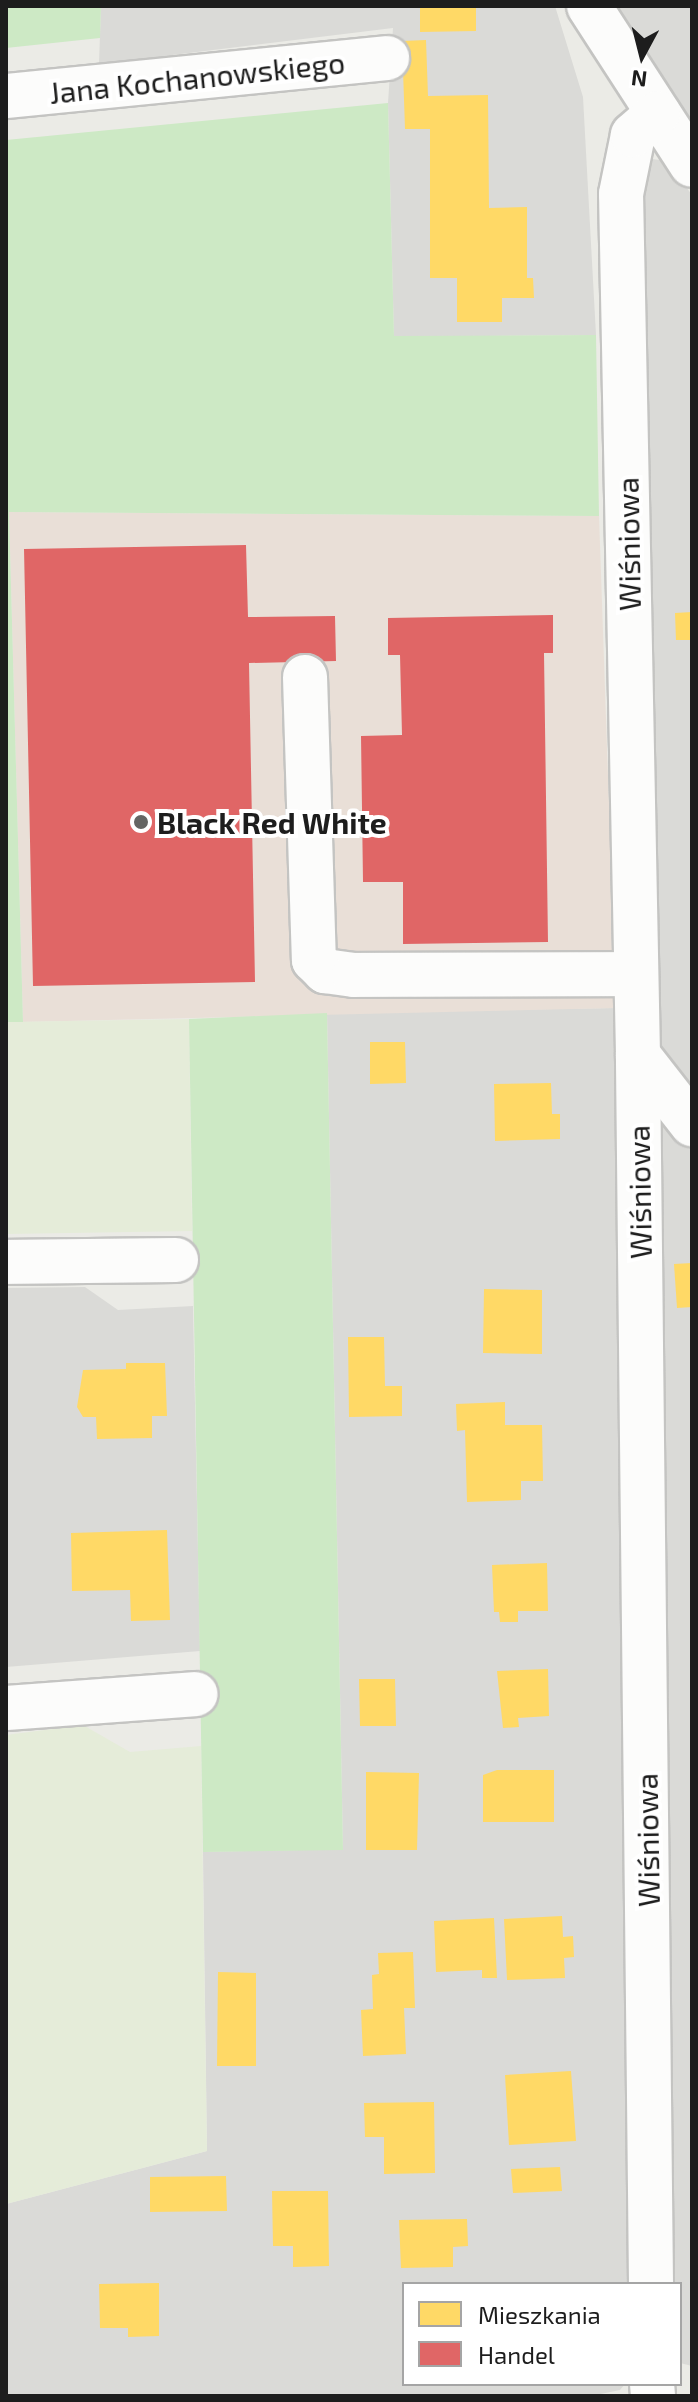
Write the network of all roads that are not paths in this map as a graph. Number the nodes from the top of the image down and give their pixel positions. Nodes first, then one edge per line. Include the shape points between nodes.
1 (589, 6) edge
2 (387, 58) dead end
3 (6, 96) edge
4 (658, 113) junction
5 (692, 165) edge
6 (305, 677) dead end
7 (636, 974) junction
8 (638, 1055) junction
9 (692, 1124) edge
10 (176, 1260) dead end
11 (6, 1262) edge
12 (195, 1694) dead end
13 (6, 1708) edge
14 (651, 2282) edge

1 - 4 street
2 - 3 street, Jana Kochanowskiego
4 - 5 street
4 - 7 street, Wiśniowa via 633,135 621,194
6 - 7 street via 314,960 325,971
7 - 8 street, Wiśniowa
8 - 9 street
8 - 14 street, Wiśniowa
10 - 11 street
12 - 13 street

